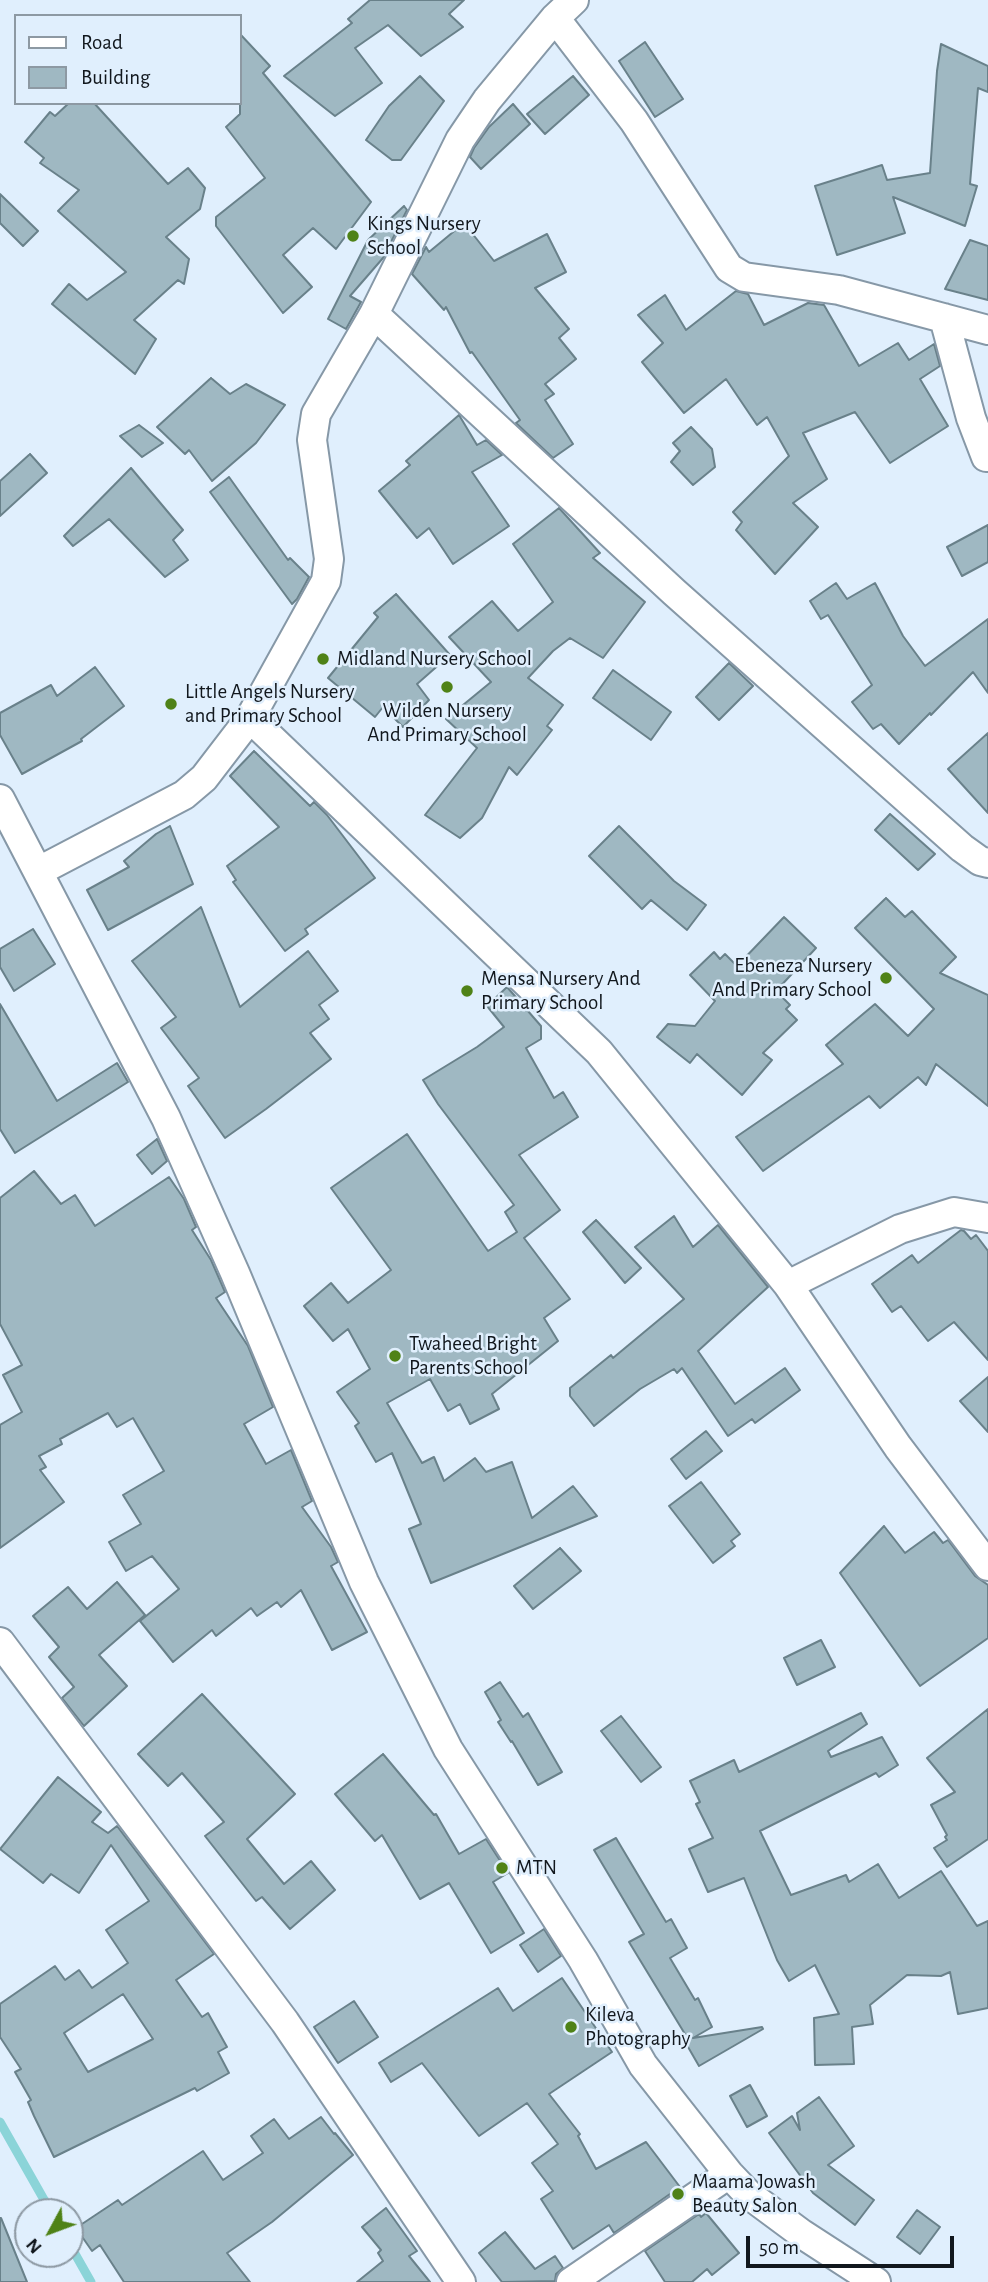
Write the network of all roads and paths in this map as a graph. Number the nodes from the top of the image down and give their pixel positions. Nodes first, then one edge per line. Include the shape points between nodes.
1 (565, 9) edge
2 (374, 314) junction
3 (944, 318) junction
4 (988, 330) edge
5 (986, 457) dead end
6 (250, 718) junction
7 (0, 799) edge
8 (988, 863) edge
9 (38, 871) junction
10 (988, 1218) edge
11 (788, 1285) junction
12 (988, 1566) edge
13 (0, 1642) edge
14 (729, 2174) junction
15 (461, 2282) edge
16 (571, 2282) edge
17 (876, 2282) edge

1 - 2 street via 486,100 460,139
1 - 3 street via 729,268 744,277 839,290
2 - 6 street via 316,414 312,440 329,559 326,581
2 - 8 street via 685,601 962,848
3 - 4 street
3 - 5 street
6 - 9 street via 204,778 184,795
6 - 11 street via 599,1052
7 - 9 street
9 - 14 street via 166,1118 364,1582 448,1749 583,1961 643,2065
10 - 11 street via 954,1212 900,1229
11 - 12 street via 898,1447
13 - 15 street via 285,2022
14 - 16 street
14 - 17 street via 802,2234

